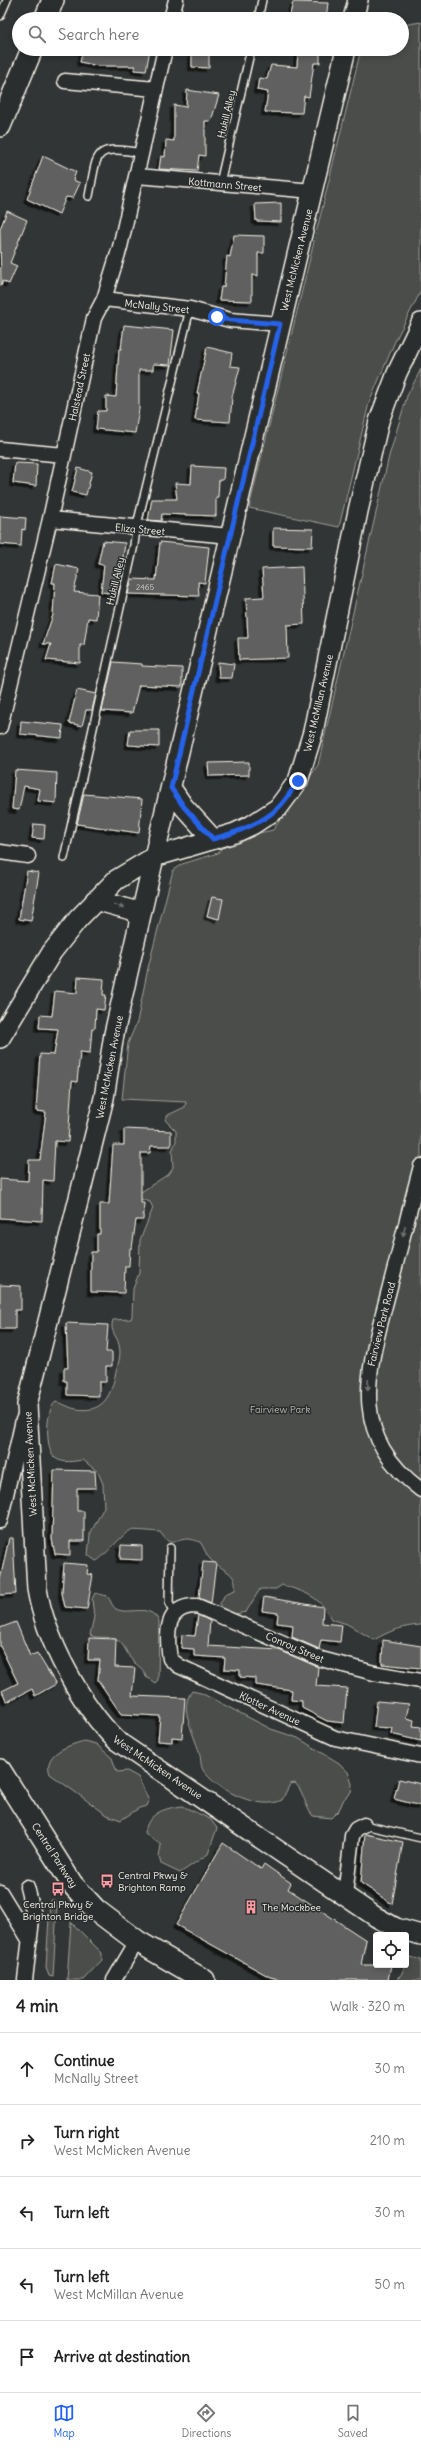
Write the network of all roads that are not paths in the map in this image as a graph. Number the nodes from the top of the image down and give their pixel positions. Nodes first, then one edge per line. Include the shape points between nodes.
1 (7, 0) edge
2 (53, 0) edge
3 (176, 0) edge
4 (262, 0) edge
5 (358, 0) edge
6 (48, 12) edge
7 (173, 12) edge
8 (259, 12) edge
9 (355, 12) edge
10 (0, 16) edge
11 (29, 56) edge
12 (163, 56) edge
13 (249, 56) edge
14 (344, 56) edge
15 (64, 81) dead end
16 (156, 89) junction
17 (0, 126) edge
18 (142, 153) junction
19 (137, 176) junction
20 (220, 183) junction
21 (313, 191) junction
22 (89, 196) dead end
23 (104, 299) junction
24 (190, 309) junction
25 (421, 323) edge
26 (280, 324) junction
27 (0, 449) edge
28 (64, 455) junction
29 (50, 519) junction
30 (136, 529) junction
31 (230, 536) junction
32 (0, 726) edge
33 (171, 788) junction
34 (213, 839) junction
35 (0, 852) edge
36 (28, 856) dead end
37 (154, 857) junction
38 (64, 858) dead end
39 (95, 900) junction
40 (140, 917) junction
41 (0, 1038) edge
42 (421, 1166) edge
43 (27, 1405) junction
44 (421, 1490) edge
45 (0, 1521) edge
46 (170, 1548) dead end
47 (174, 1613) junction
48 (421, 1681) edge
49 (421, 1756) edge
50 (0, 1770) edge
51 (364, 1825) joint
52 (421, 1838) edge
53 (27, 1888) dead end
54 (0, 1892) edge
55 (345, 1895) junction
56 (421, 1935) edge
57 (30, 1941) junction
58 (137, 1941) junction
59 (25, 1980) edge
60 (114, 1980) edge
61 (204, 1980) edge

1 - 10 lane
2 - 6 main road
3 - 7 street
4 - 8 lane
5 - 9 street
11 - 17 main road
12 - 16 street, Halstead Street
13 - 20 lane, Hukill Alley
14 - 21 street, West McMicken Avenue
15 - 16 street
16 - 18 street, Halstead Street
18 - 19 street, Halstead Street
18 - 22 lane via 110,149 101,152
19 - 20 street, Kottmann Street
19 - 23 street, Halstead Street
20 - 21 street, Kottmann Street
21 - 26 street, West McMicken Avenue
23 - 24 street, McNally Street
23 - 28 street, Halstead Street via 94,318
24 - 26 street, McNally Street via 230,320
24 - 30 lane, Hukill Alley
25 - 34 street, West McMillan Avenue via 397,372 379,422 358,511 313,732 298,781 278,808 262,820 235,833
26 - 31 street, West McMicken Avenue
27 - 28 street
28 - 29 street, Halstead Street
29 - 30 street, Eliza Street
29 - 32 street, Halstead Street
30 - 31 street, Eliza Street
30 - 38 lane, Hukill Alley
31 - 33 street, West McMicken Avenue
33 - 34 street via 184,807
33 - 37 street, West McMicken Avenue
34 - 37 street, West McMillan Avenue
35 - 36 street
37 - 39 street, West McMillan Avenue via 116,880
37 - 40 street, West McMicken Avenue
39 -> 40 street via 131,910
39 - 41 street, West McMillan Avenue via 52,952
40 - 43 street, West McMicken Avenue via 114,1034 104,1098
42 -> 44 street, Fairview Park Road via 373,1347 367,1400 380,1447 401,1475
43 - 45 street
43 - 55 street, West McMicken Avenue via 37,1589 41,1612 53,1644 90,1708 117,1741
46 - 47 lane via 169,1603
47 - 48 street, Conroy Street via 182,1607 197,1606 321,1659 374,1673
47 - 49 street, Klotter Avenue via 170,1622 168,1648 170,1659 179,1666 335,1738
50 - 58 main road, Central Parkway via 72,1884 96,1910
51 - 52 lane
51 - 55 street via 356,1829 352,1836
53 - 57 street via 33,1912
54 - 57 street
55 - 56 street, West McMicken Avenue via 396,1928
57 - 59 street
58 - 60 street
58 - 61 main road, Central Parkway

